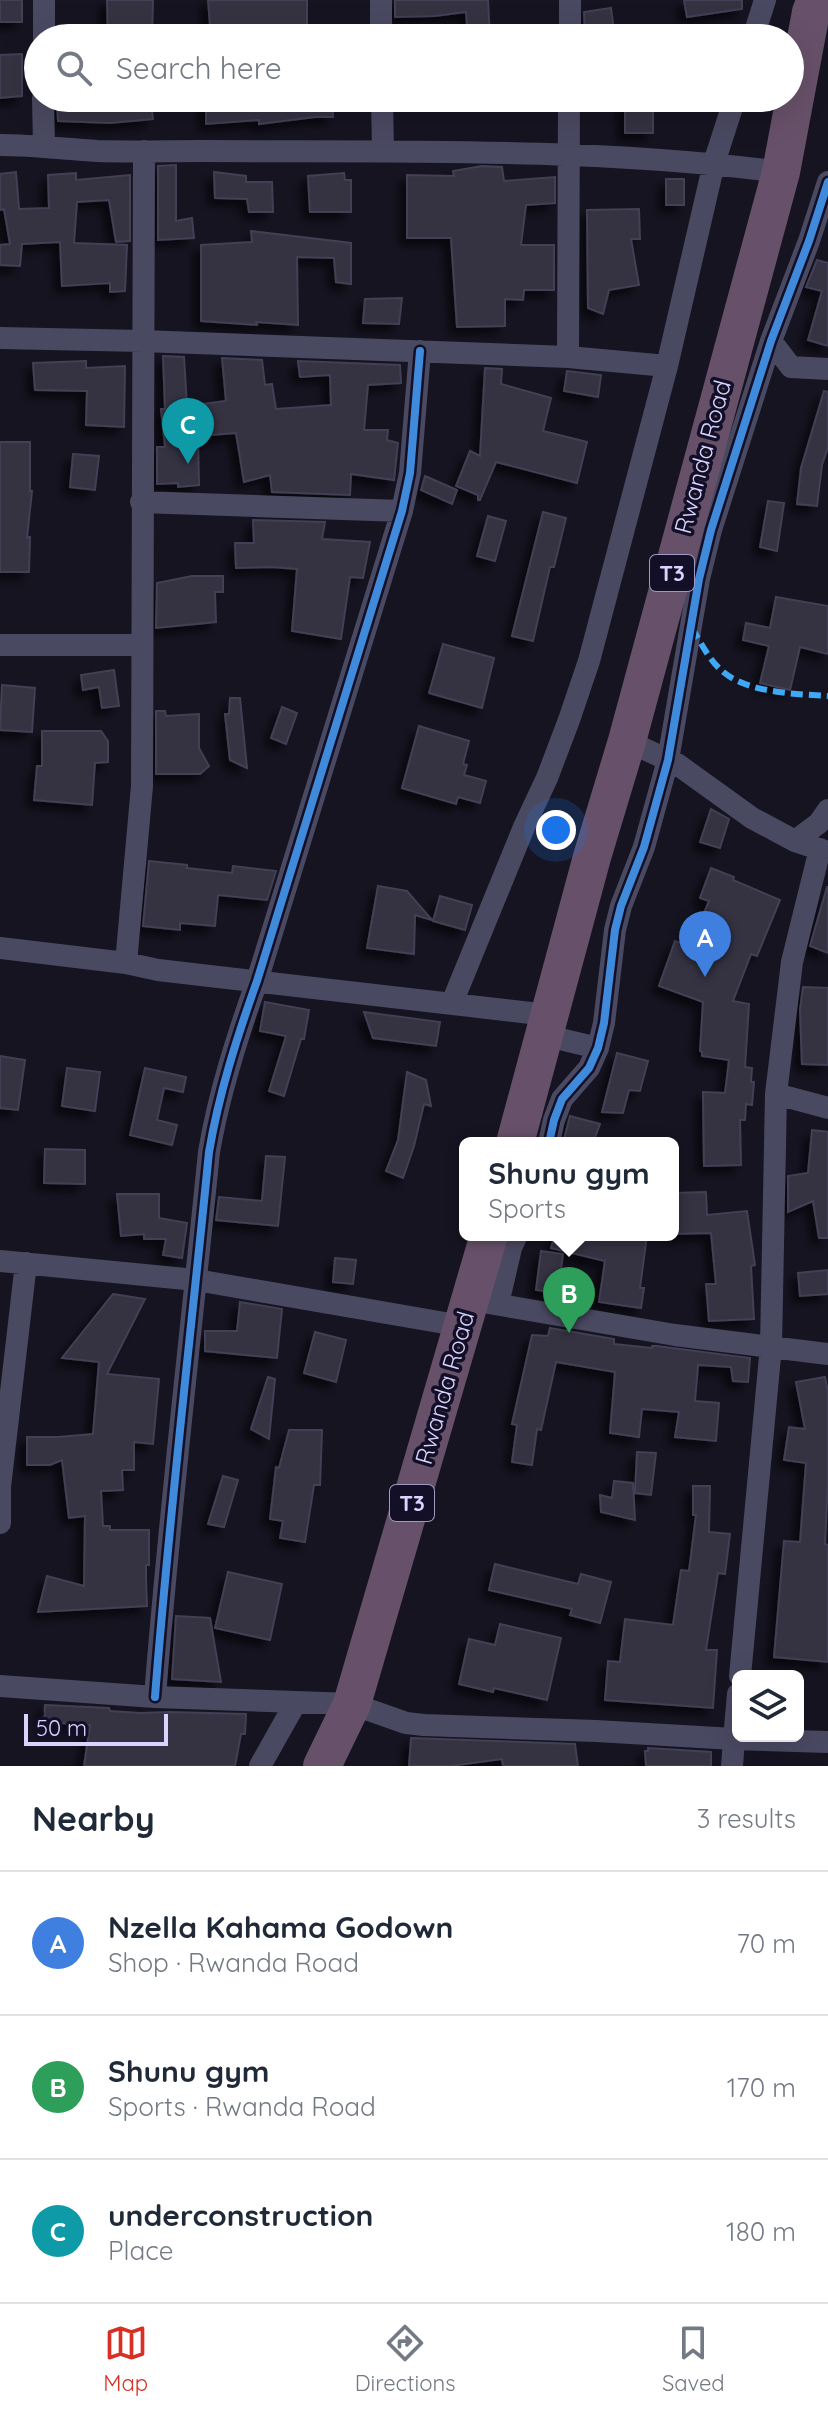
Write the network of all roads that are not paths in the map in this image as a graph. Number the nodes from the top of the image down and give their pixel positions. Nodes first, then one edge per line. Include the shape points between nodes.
1 (44, 0) edge
2 (381, 0) edge
3 (570, 0) edge
4 (765, 0) edge
5 (818, 10) edge
6 (44, 24) edge
7 (381, 24) edge
8 (570, 24) edge
9 (757, 24) edge
10 (804, 71) edge
11 (43, 112) edge
12 (382, 112) edge
13 (569, 112) edge
14 (730, 112) edge
15 (795, 112) edge
16 (0, 145) edge
17 (44, 145) junction
18 (144, 151) junction
19 (383, 151) junction
20 (568, 156) junction
21 (714, 163) junction
22 (781, 172) junction
23 (828, 182) edge
24 (0, 338) edge
25 (142, 341) junction
26 (771, 341) junction
27 (420, 351) junction
28 (568, 357) junction
29 (667, 366) junction
30 (828, 369) edge
31 (141, 502) junction
32 (402, 511) junction
33 (0, 645) edge
34 (141, 645) junction
35 (627, 741) junction
36 (668, 760) junction
37 (828, 810) edge
38 (795, 841) junction
39 (824, 850) edge
40 (0, 948) edge
41 (126, 963) junction
42 (257, 981) junction
43 (452, 1003) junction
44 (546, 1025) junction
45 (598, 1048) junction
46 (776, 1094) junction
47 (828, 1108) edge
48 (517, 1137) edge
49 (550, 1137) edge
50 (488, 1241) edge
51 (514, 1241) edge
52 (0, 1261) edge
53 (26, 1263) junction
54 (196, 1280) junction
55 (477, 1310) junction
56 (771, 1346) junction
57 (828, 1354) edge
58 (0, 1523) edge
59 (741, 1670) edge
60 (0, 1686) edge
61 (155, 1697) junction
62 (296, 1702) junction
63 (352, 1704) junction
64 (732, 1739) edge
65 (804, 1741) edge
66 (734, 1742) edge
67 (828, 1742) edge
68 (260, 1766) edge
69 (322, 1766) edge
70 (732, 1766) edge

1 - 6 street
2 - 7 street
3 - 8 street
4 - 9 street
5 - 10 highway, Rwanda Road / T3
11 - 17 street
12 - 19 street
13 - 20 street
14 - 21 street
15 - 22 highway, Rwanda Road / T3
16 - 17 street
17 - 18 street
18 - 19 street
18 - 25 street
19 - 20 street
20 - 21 street
20 - 28 street
21 - 22 street
21 - 29 street
22 - 35 highway, Rwanda Road / T3
23 - 26 street
24 - 25 street
25 - 27 street
25 - 31 street
26 - 30 street via 791,367
26 - 36 street via 708,542
27 - 28 street
27 - 32 street
28 - 29 street
29 - 43 street via 589,661
31 - 32 street
31 - 34 street
32 - 42 street
33 - 34 street
34 - 41 street via 142,786
35 - 36 street
35 - 44 highway, Rwanda Road / T3
36 - 38 street
36 - 45 street via 615,930
37 - 38 street via 815,828
38 - 39 street
39 - 46 street via 792,962
40 - 41 street
41 - 42 street
42 - 43 street
42 - 54 street via 214,1123
43 - 44 street
44 - 45 street
44 - 48 highway, Rwanda Road / T3
45 - 49 street via 589,1068 562,1099
46 - 47 street
46 - 56 street
50 - 55 highway, Rwanda Road / T3
51 - 55 street
52 - 53 street
53 - 54 street
53 - 58 street
54 - 55 street
54 - 61 street
55 - 56 street
55 - 63 highway, Rwanda Road / T3
56 - 57 street
56 - 59 street
60 - 61 street
61 - 62 street
62 - 63 street
62 - 68 street
63 - 64 street via 424,1725
63 - 69 highway, Rwanda Road / T3
65 - 67 street
66 - 70 street

